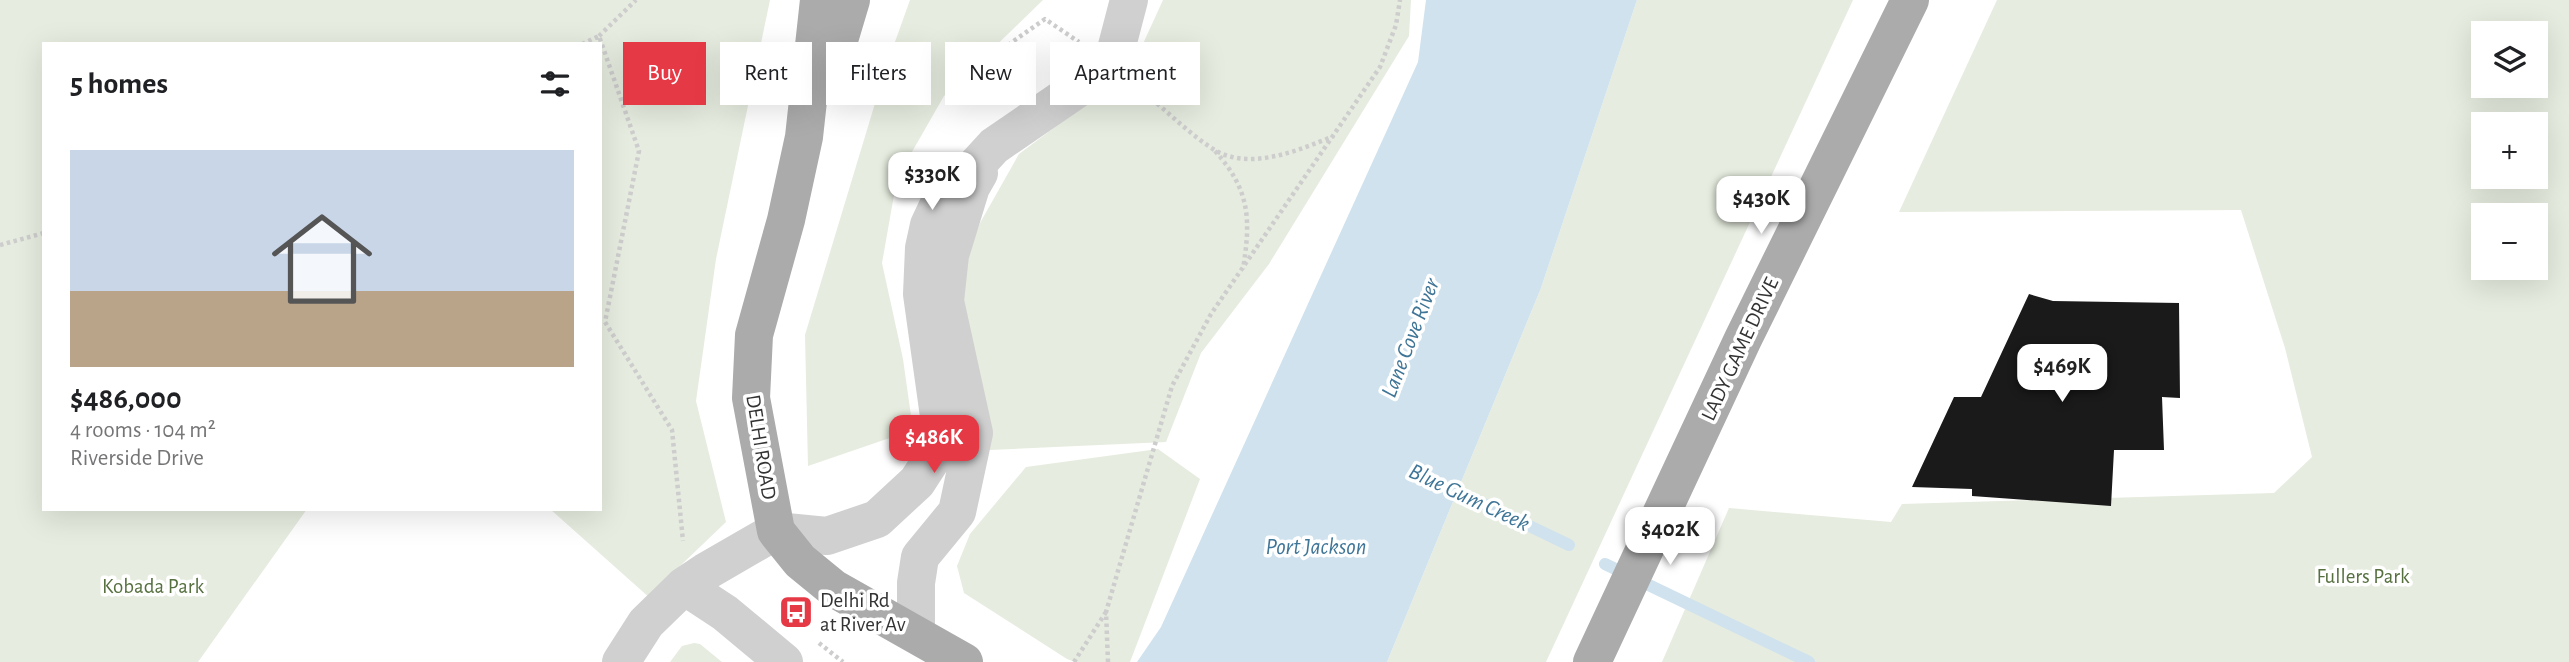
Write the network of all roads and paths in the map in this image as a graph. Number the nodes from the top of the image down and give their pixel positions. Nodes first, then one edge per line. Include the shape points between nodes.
1 (636, 0) edge
2 (820, 0) edge
3 (851, 0) edge
4 (1129, 0) edge
5 (1400, 0) edge
6 (1909, 0) edge
7 (599, 36) junction
8 (586, 42) edge
9 (601, 42) edge
10 (1012, 42) edge
11 (1078, 42) edge
12 (1118, 42) edge
13 (602, 45) edge
14 (1054, 105) edge
15 (1160, 105) edge
16 (1335, 136) junction
17 (804, 137) junction
18 (994, 146) junction
19 (1214, 150) junction
20 (42, 234) edge
21 (0, 245) edge
22 (1242, 271) junction
23 (776, 531) junction
24 (694, 579) junction
25 (1106, 612) junction
26 (916, 633) junction
27 (621, 662) edge
28 (784, 662) edge
29 (964, 662) edge
30 (1074, 662) edge
31 (1108, 662) edge
32 (1592, 662) edge

1 - 7 path
2 - 17 main road, DELHI ROAD
3 - 17 main road, DELHI ROAD via 833,65
4 - 12 street
5 - 16 path via 1380,67
6 - 32 main road, LADY GAME DRIVE
7 - 8 path
7 - 9 path
10 - 11 path via 1045,19
13 - 24 path via 639,150 605,322 672,430 683,541
14 - 18 street
15 - 19 path
16 - 19 path via 1264,158 1234,157
16 - 22 path
17 - 23 main road, DELHI ROAD via 754,335 751,398
18 - 23 street via 937,208 924,248 922,294 940,423 937,451 917,482 877,519 827,536
18 - 26 street via 971,187 950,255 945,301 974,433 957,512 920,557
19 - 22 path via 1233,171 1246,202 1248,235
20 - 21 path
22 - 25 path via 1211,314 1171,386
23 - 24 street
23 - 26 main road, DELHI ROAD via 824,582
24 - 27 street via 646,623
24 - 28 street via 724,613
25 - 30 path
25 - 31 path
26 - 29 main road, DELHI ROAD

